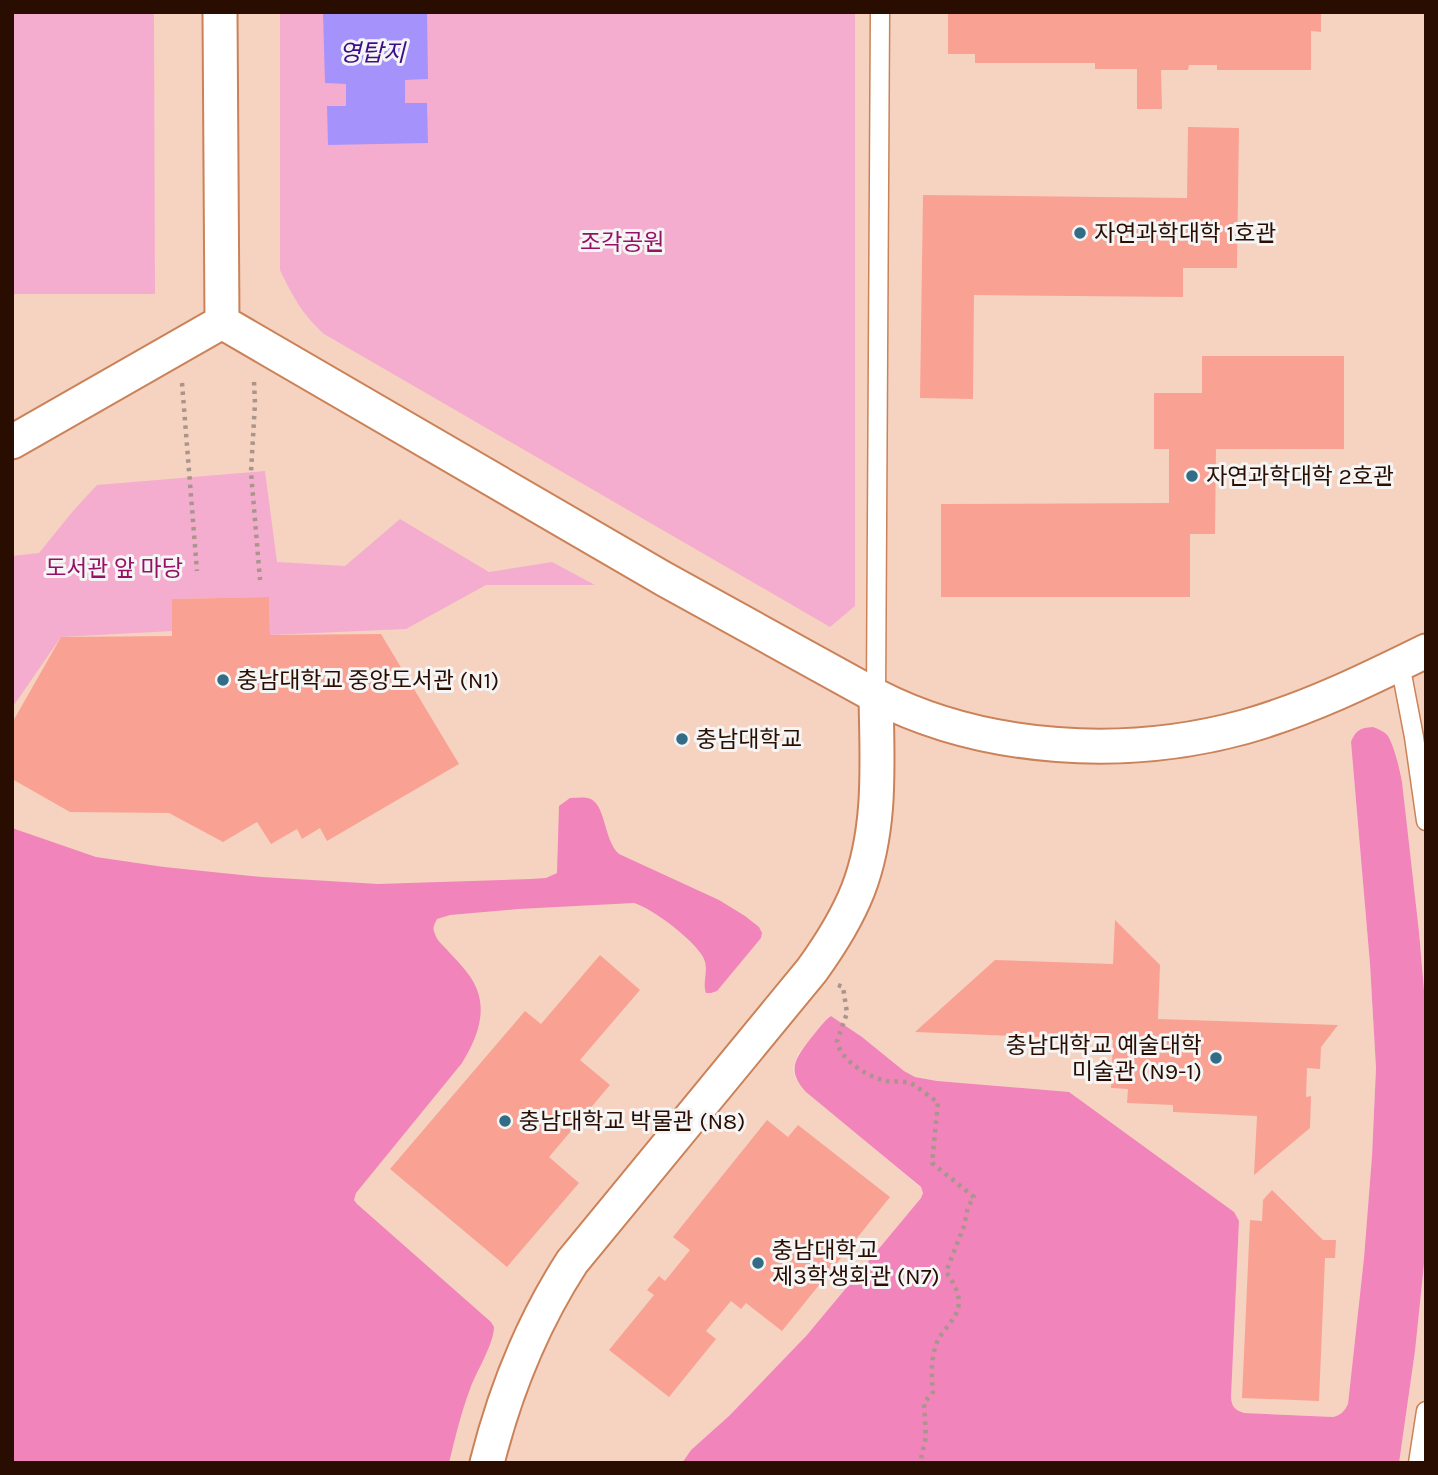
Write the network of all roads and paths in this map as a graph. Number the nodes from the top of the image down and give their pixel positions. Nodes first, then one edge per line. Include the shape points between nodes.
1 (220, 12) edge
2 (880, 12) edge
3 (222, 322) junction
4 (182, 383) dead end
5 (254, 383) dead end
6 (12, 442) edge
7 (197, 570) dead end
8 (260, 580) dead end
9 (1413, 658) edge
10 (876, 696) junction
11 (1426, 821) edge
12 (812, 970) junction
13 (1426, 1411) edge
14 (487, 1463) edge
15 (920, 1463) edge
16 (1418, 1463) edge

1 - 3 street
2 - 10 lane
3 - 6 street
3 - 10 street via 664,579
4 - 7 path
5 - 8 path via 251,472
9 - 10 street via 1321,701 1247,726 1153,744 1069,744 1002,737 933,721
9 - 11 lane via 1414,737
10 - 12 street via 876,812 866,862 848,912
12 - 14 street via 572,1262 541,1314 516,1370
12 - 15 path via 843,988 847,1013 837,1041 845,1059 884,1080 910,1083 938,1102 932,1163 974,1197 946,1272 960,1304 934,1351 933,1392 924,1403 926,1437
13 - 16 lane

